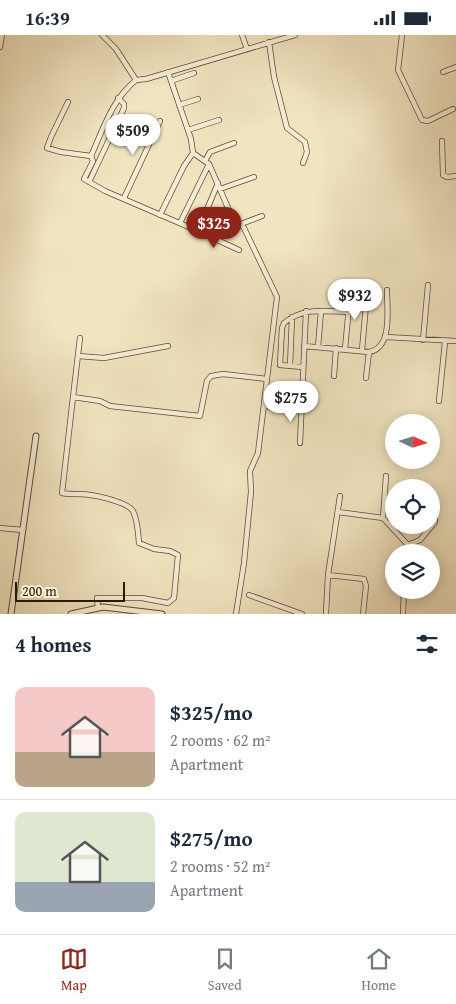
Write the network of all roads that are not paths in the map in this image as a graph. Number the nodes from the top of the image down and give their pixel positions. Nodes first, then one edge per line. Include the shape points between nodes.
1 (2, 35) edge
2 (102, 35) edge
3 (242, 35) edge
4 (295, 35) edge
5 (402, 35) edge
6 (269, 42) junction
7 (0, 47) edge
8 (247, 49) junction
9 (456, 67) edge
10 (168, 72) junction
11 (443, 72) dead end
12 (194, 73) dead end
13 (136, 79) junction
14 (171, 81) junction
15 (118, 98) junction
16 (198, 99) dead end
17 (68, 103) dead end
18 (180, 105) junction
19 (453, 109) dead end
20 (219, 120) dead end
21 (160, 121) dead end
22 (188, 130) junction
23 (442, 141) dead end
24 (234, 143) dead end
25 (193, 153) junction
26 (91, 155) junction
27 (207, 162) junction
28 (303, 163) dead end
29 (456, 176) edge
30 (254, 177) dead end
31 (89, 182) junction
32 (218, 183) junction
33 (220, 189) junction
34 (124, 199) junction
35 (229, 210) junction
36 (160, 215) junction
37 (262, 216) dead end
38 (180, 223) junction
39 (241, 224) junction
40 (198, 231) junction
41 (216, 239) junction
42 (239, 250) dead end
43 (428, 285) dead end
44 (387, 290) dead end
45 (367, 294) dead end
46 (350, 296) dead end
47 (306, 311) junction
48 (321, 311) junction
49 (349, 312) junction
50 (292, 317) junction
51 (386, 337) junction
52 (80, 338) dead end
53 (423, 340) junction
54 (456, 341) edge
55 (445, 342) junction
56 (168, 346) dead end
57 (304, 346) junction
58 (318, 347) junction
59 (336, 348) junction
60 (345, 349) junction
61 (362, 350) junction
62 (369, 351) junction
63 (78, 356) junction
64 (290, 366) junction
65 (303, 367) junction
66 (334, 376) dead end
67 (366, 378) dead end
68 (267, 379) junction
69 (73, 397) junction
70 (439, 401) dead end
71 (265, 404) junction
72 (301, 406) junction
73 (36, 436) dead end
74 (300, 443) dead end
75 (386, 476) dead end
76 (340, 496) dead end
77 (338, 512) junction
78 (383, 518) junction
79 (0, 527) edge
80 (23, 530) junction
81 (425, 534) edge
82 (407, 544) edge
83 (410, 544) edge
84 (328, 575) junction
85 (249, 595) dead end
86 (404, 599) edge
87 (98, 608) junction
88 (12, 612) edge
89 (71, 614) edge
90 (162, 614) edge
91 (236, 614) edge
92 (302, 614) edge
93 (326, 614) edge
94 (363, 614) edge
95 (403, 614) edge

1 - 7 street
2 - 13 street via 116,49
3 - 8 street
4 - 6 street
5 - 19 street via 398,70 422,120 428,121
6 - 8 street
6 - 28 street via 287,128 305,142 307,153
8 - 10 street
9 - 11 street
10 - 13 street
10 - 14 street
12 - 14 street
13 - 15 street
14 - 18 street
15 - 26 street
15 - 31 street via 124,108
16 - 18 street
17 - 26 street via 47,148
18 - 22 street
20 - 22 street
21 - 34 street
22 - 25 street
23 - 29 street via 443,175
24 - 27 street via 210,152
25 - 27 street
25 - 36 street
26 - 31 street via 93,161 84,179
27 - 32 street
27 - 38 street
30 - 33 street
31 - 34 street
32 - 33 street
32 - 40 street
33 - 35 street
34 - 36 street
35 - 39 street via 235,224
35 - 41 street
36 - 38 street
37 - 39 street
38 - 40 street
39 - 68 street via 276,293
40 - 41 street
41 - 42 street
43 - 53 street
44 - 51 street
45 - 61 street
46 - 49 street
47 - 48 street
47 - 50 street
47 - 57 street
48 - 49 street
48 - 58 street
49 - 60 street
50 - 64 street
50 - 64 street via 282,328 280,364
51 - 53 street
51 - 62 street via 377,350
52 - 63 street
53 - 55 street
54 - 55 street
55 - 70 street
56 - 63 street via 104,358
57 - 58 street
57 - 65 street
58 - 59 street
59 - 60 street
59 - 66 street
60 - 61 street
61 - 62 street
62 - 67 street
63 - 69 street
64 - 65 street
65 - 72 street
68 - 69 street via 223,374 211,376 207,381 200,417 110,406
68 - 71 street
69 - 87 street via 62,493 87,494 125,504 136,518 139,543 178,555 174,598 168,603 142,598 97,598
71 - 72 street
71 - 91 street via 258,453 250,471 251,492
72 - 74 street
73 - 80 street
75 - 78 street
76 - 77 street
77 - 78 street
77 - 84 street
78 - 82 street
79 - 80 street
80 - 88 street
81 - 83 street
84 - 93 street
84 - 94 street via 364,579
85 - 92 street
86 - 95 street
87 - 89 street
87 - 90 street

